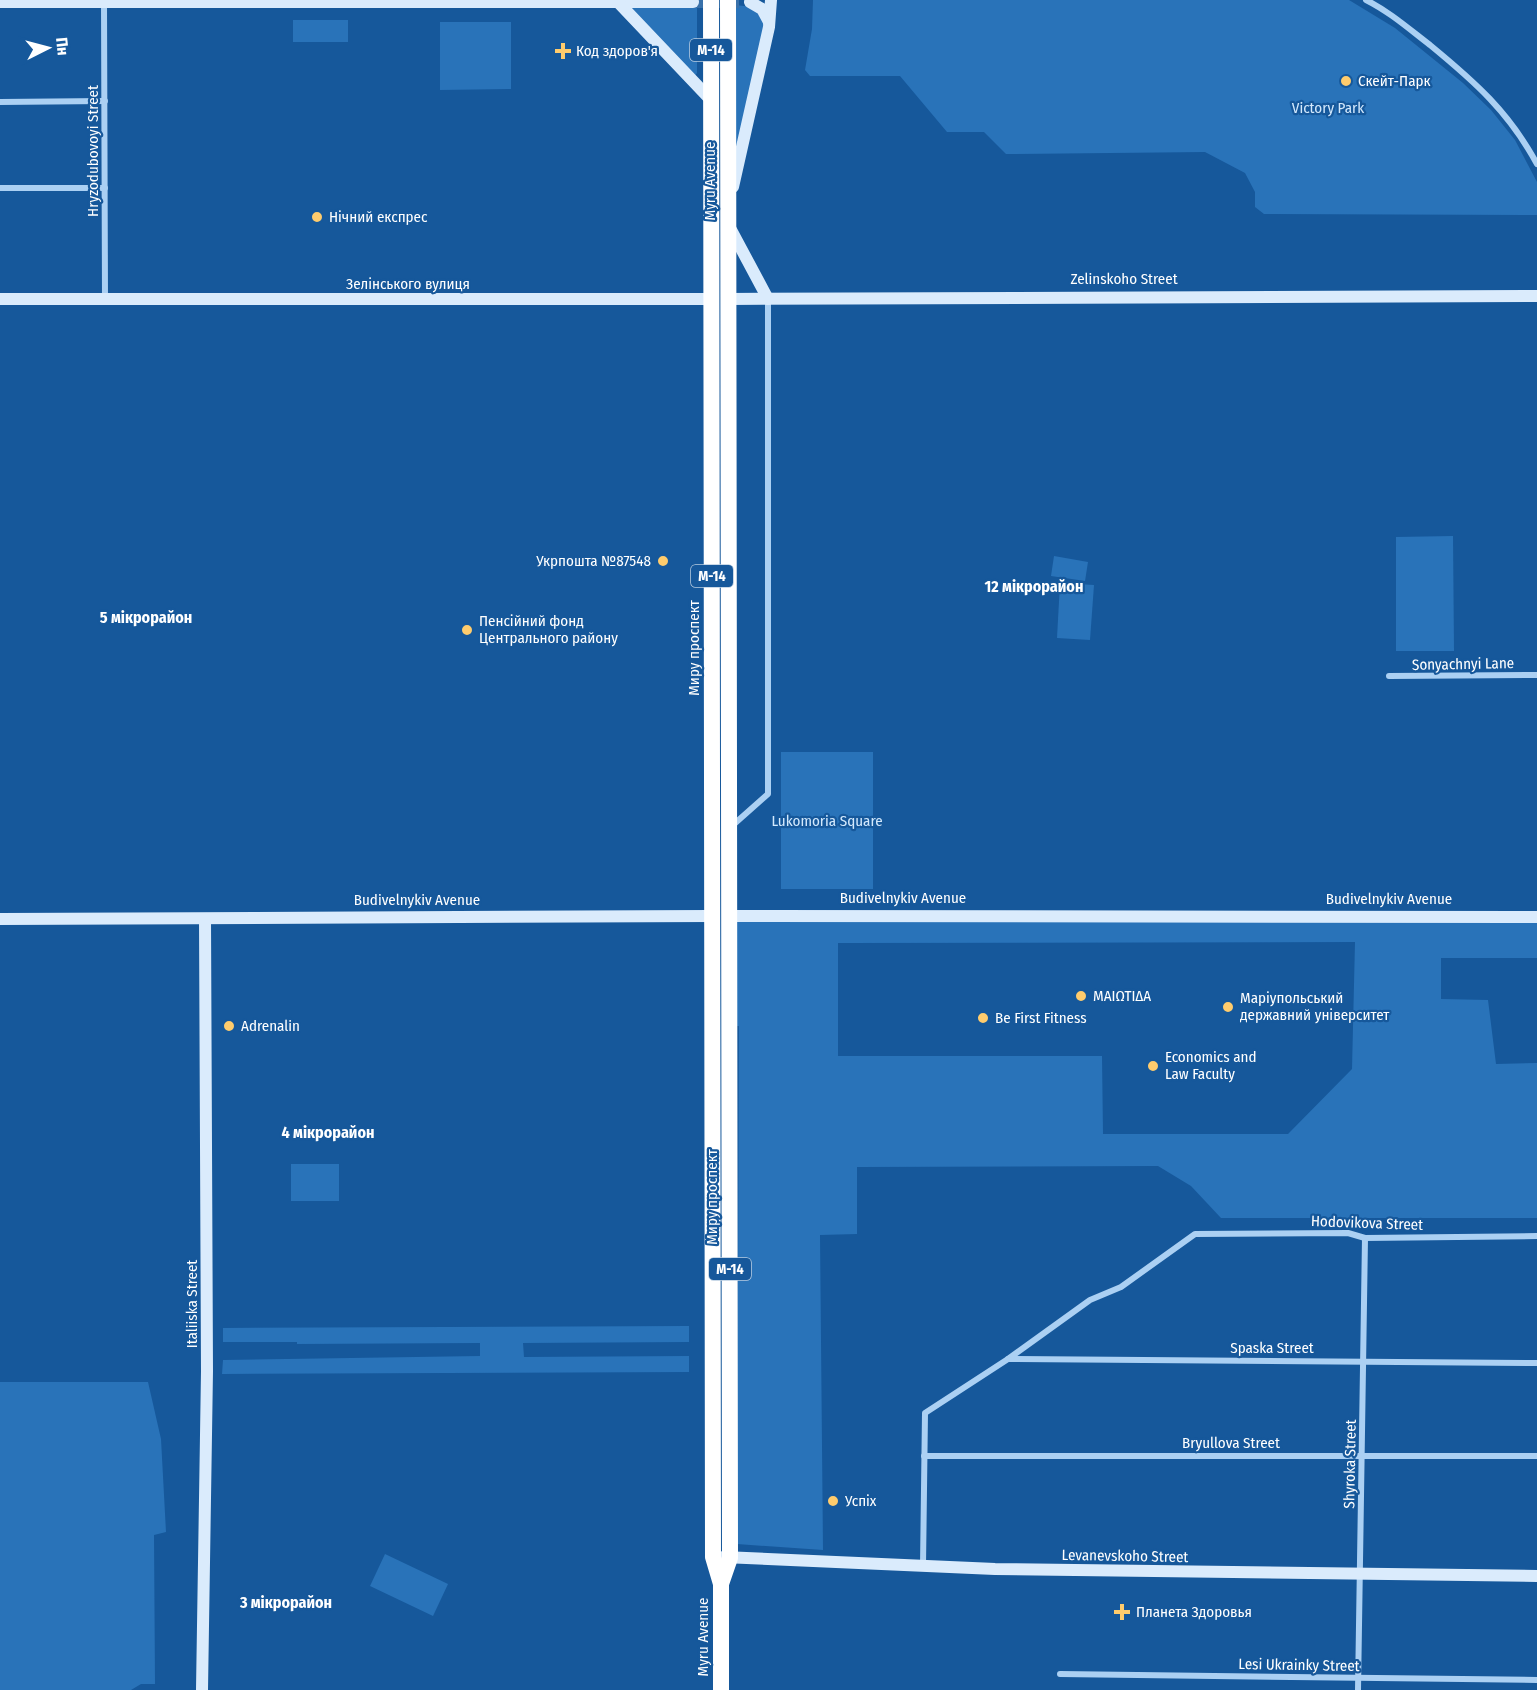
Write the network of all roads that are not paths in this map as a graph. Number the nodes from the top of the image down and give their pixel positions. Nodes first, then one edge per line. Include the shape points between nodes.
1 (711, 0) edge
2 (771, 0) edge
3 (1366, 0) edge
4 (619, 1) edge
5 (743, 1) edge
6 (0, 2) edge
7 (104, 2) junction
8 (693, 2) dead end
9 (769, 27) junction
10 (711, 100) junction
11 (105, 101) junction
12 (0, 102) edge
13 (1537, 164) edge
14 (105, 188) junction
15 (0, 189) edge
16 (728, 207) junction
17 (728, 225) junction
18 (1537, 296) edge
19 (0, 299) edge
20 (105, 299) junction
21 (711, 299) junction
22 (728, 299) junction
23 (768, 299) junction
24 (1537, 675) edge
25 (1389, 676) dead end
26 (729, 828) junction
27 (712, 916) junction
28 (729, 916) junction
29 (1537, 917) edge
30 (205, 918) junction
31 (0, 919) edge
32 (1537, 1236) edge
33 (1365, 1238) junction
34 (1008, 1359) junction
35 (1364, 1360) junction
36 (1537, 1363) edge
37 (1362, 1454) junction
38 (924, 1456) junction
39 (1537, 1456) edge
40 (713, 1557) junction
41 (730, 1558) junction
42 (923, 1566) junction
43 (1360, 1575) junction
44 (1537, 1576) edge
45 (721, 1584) junction
46 (1060, 1674) dead end
47 (1358, 1677) junction
48 (1537, 1680) edge
49 (202, 1690) edge
50 (721, 1690) edge
51 (1358, 1690) edge

1 - 10 highway, Myru Avenue / М-14
2 - 9 street
3 - 13 street via 1400,21 1496,103
4 - 7 street
4 - 8 street
4 - 10 street
5 - 9 street via 762,9
5 - 16 highway, Myru Avenue / М-14
6 - 7 street
7 - 11 street, Hryzodubovoyi Street
9 - 16 street
10 - 21 highway, Myru Avenue / М-14
11 - 12 street
11 - 14 street, Hryzodubovoyi Street
14 - 15 street
14 - 20 street, Hryzodubovoyi Street
16 - 17 highway, Myru Avenue / М-14
17 - 22 highway, Myru Avenue / М-14
17 - 23 street
18 - 23 street, Zelinskoho Street
19 - 20 street
20 - 21 street, Зелінського вулиця
21 - 22 highway, Zelinskoho Street
21 - 27 highway, Myru Avenue / М-14
22 - 23 street, Zelinskoho Street
22 - 26 highway, Миру проспект / М-14
23 - 26 street via 768,794
24 - 25 street, Sonyachnyi Lane
26 - 28 highway, Миру проспект / М-14
27 - 28 highway, Budivelnykiv Avenue
27 - 30 street, Budivelnykiv Avenue
27 - 40 highway, Миру проспект / М-14
28 - 29 street, Budivelnykiv Avenue
28 - 41 highway, Миру проспект / М-14
30 - 31 street, Budivelnykiv Avenue
30 - 49 street, Italiiska Street via 207,1371
32 - 33 street, Hodovikova Street
33 - 34 street, Hodovikova Street via 1348,1233 1195,1234 1121,1287 1090,1300
33 - 35 street, Shyroka Street
34 - 35 street, Spaska Street
34 - 38 street via 925,1413
35 - 36 street, Spaska Street
35 - 37 street, Shyroka Street
37 - 38 street, Bryullova Street
37 - 39 street, Bryullova Street
37 - 43 street, Shyroka Street
38 - 42 street
40 - 41 street, Levanevskoho Street
40 - 45 highway, Myru Avenue / М-14
41 - 42 street, Levanevskoho Street
41 - 45 highway, Myru Avenue / М-14
42 - 43 street, Levanevskoho Street
43 - 44 street, Levanevskoho Street
43 - 47 street, Shyroka Street
45 - 50 highway, Myru Avenue / М-14
46 - 47 street, Lesi Ukrainky Street
47 - 48 street, Lesi Ukrainky Street
47 - 51 street, Shyroka Street

